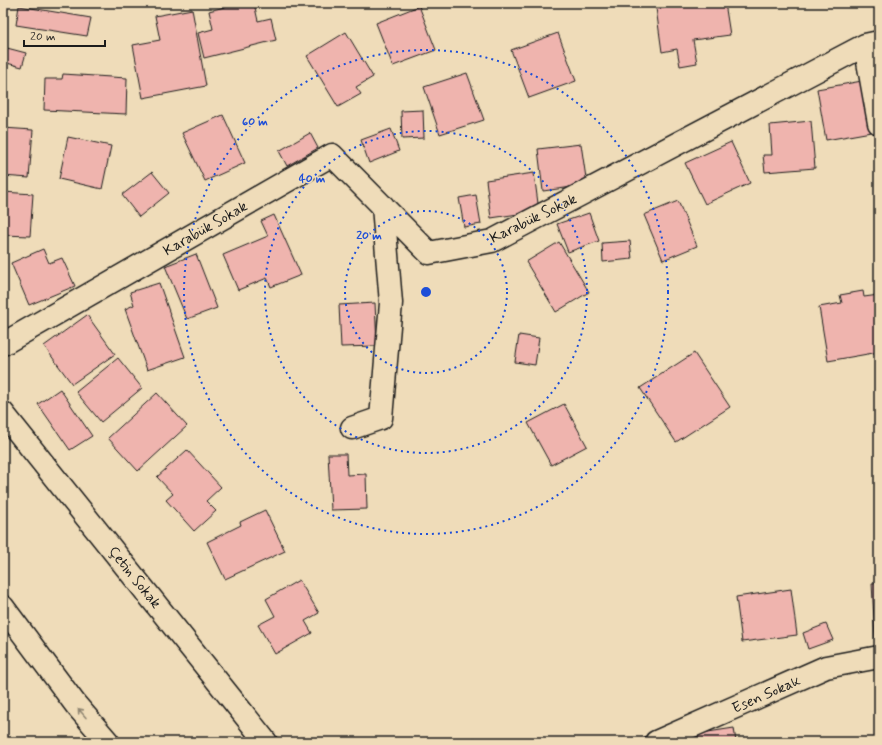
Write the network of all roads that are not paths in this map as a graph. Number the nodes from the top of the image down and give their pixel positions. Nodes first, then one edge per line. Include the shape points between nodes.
1 (872, 44) edge
2 (879, 123) edge
3 (383, 206) junction
4 (3, 344) edge
5 (3, 413) edge
6 (352, 428) dead end
7 (3, 607) edge
8 (879, 657) edge
9 (108, 742) edge
10 (266, 742) edge
11 (656, 742) edge

1 - 2 main road
1 - 3 main road, Karabük Sokak via 492,240 429,253
3 - 4 main road, Karabük Sokak via 332,155
3 - 6 main road via 390,303 381,418
5 - 10 main road, Çetin Sokak
9 -> 7 main road via 76,705
8 - 11 main road, Esen Sokak via 826,667

